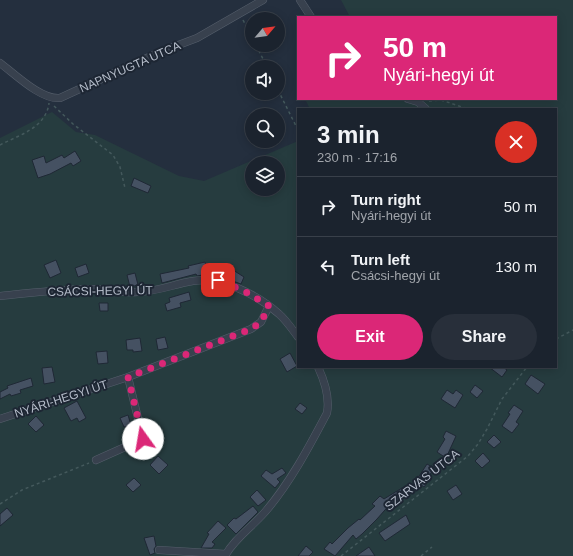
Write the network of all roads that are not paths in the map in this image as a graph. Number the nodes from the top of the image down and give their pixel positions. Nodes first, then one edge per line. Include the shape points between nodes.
1 (263, 0) edge
2 (300, 0) edge
3 (310, 16) edge
4 (0, 63) edge
5 (411, 100) edge
6 (425, 108) edge
7 (0, 296) edge
8 (269, 306) junction
9 (297, 336) edge
10 (318, 368) edge
11 (128, 377) junction
12 (0, 419) edge
13 (96, 460) road end
14 (159, 550) dead end
15 (226, 555) edge

1 - 4 street, NAPNYUGTA UTCA via 197,38 160,52 60,98 48,98
2 - 3 street
5 - 6 street
7 - 8 street, CSÁCSI-HEGYI ÚT via 97,289 136,292 205,279 218,280 246,292
8 - 9 street, CSÁCSI-HEGYI ÚT via 287,322
8 - 11 street, NYÁRI-HEGYI ÚT via 261,322 251,329
10 - 15 street via 328,394 327,413 285,486
11 - 12 street, NYÁRI-HEGYI ÚT
11 - 13 street via 143,439
14 - 15 street

